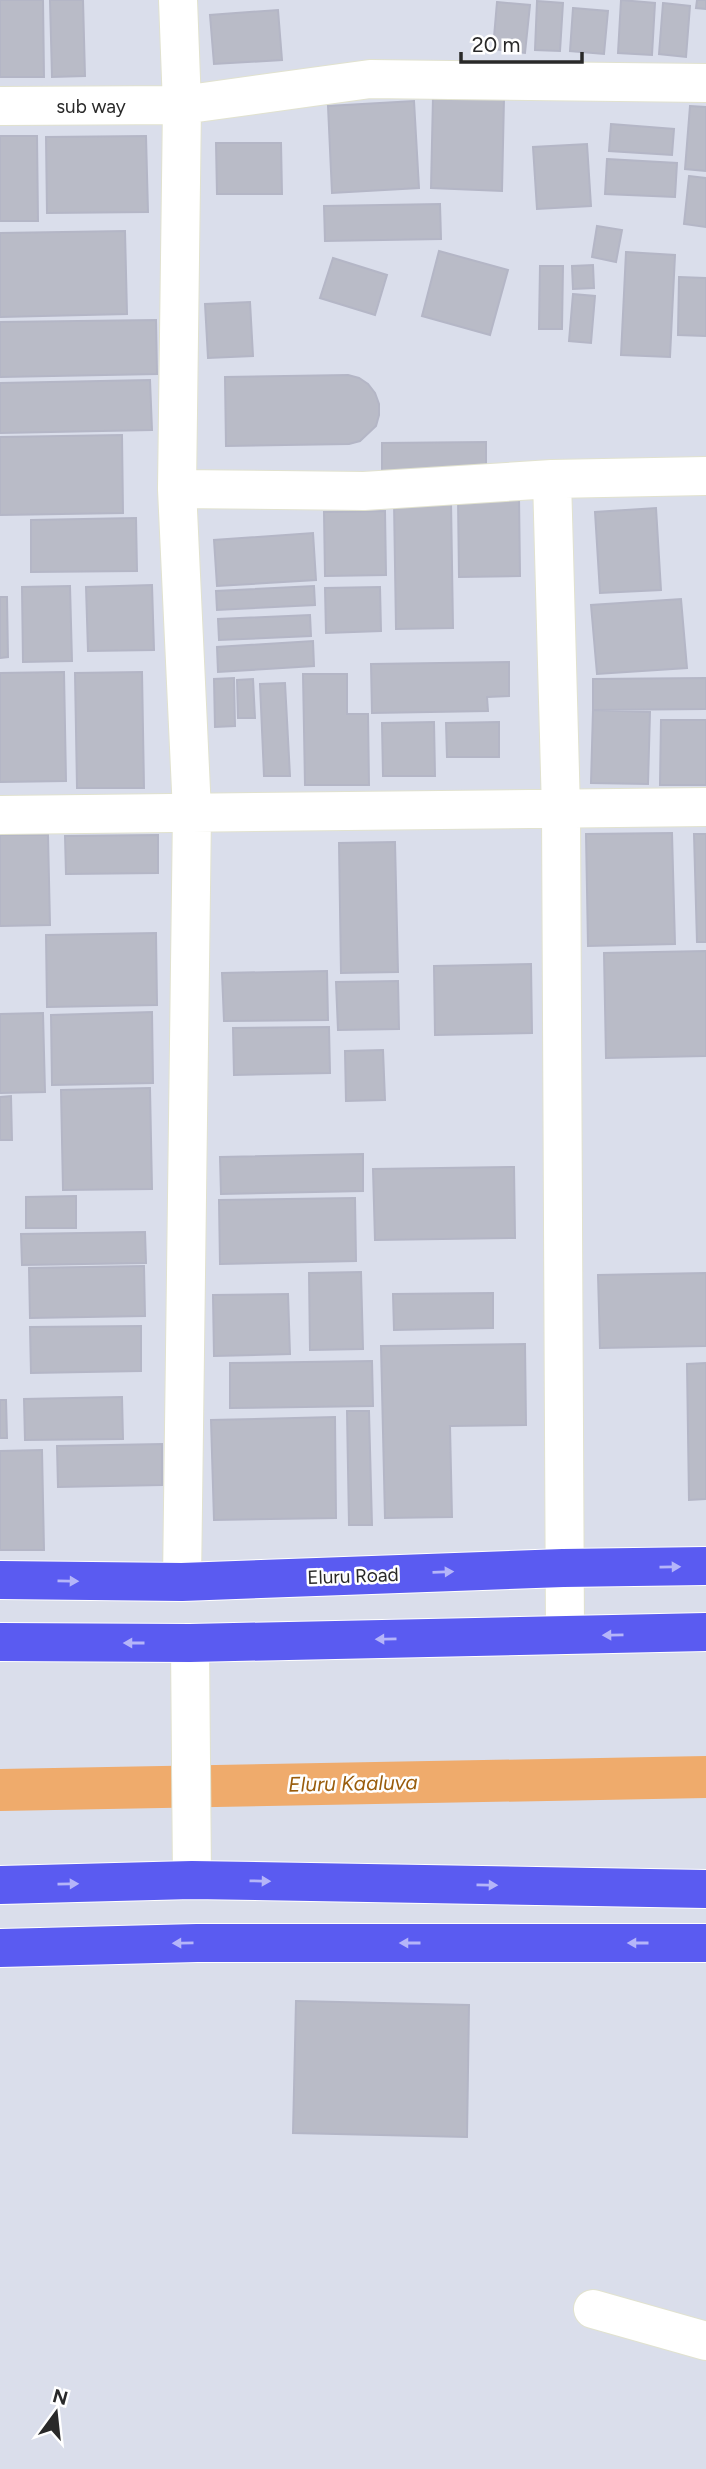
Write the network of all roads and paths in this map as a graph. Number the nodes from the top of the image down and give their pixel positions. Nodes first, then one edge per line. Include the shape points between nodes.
1 (178, 0) edge
2 (706, 83) edge
3 (182, 105) junction
4 (0, 106) edge
5 (706, 476) edge
6 (552, 479) junction
7 (177, 489) junction
8 (706, 807) edge
9 (561, 810) junction
10 (192, 812) junction
11 (0, 815) edge
12 (706, 1566) edge
13 (563, 1568) junction
14 (0, 1580) edge
15 (183, 1582) junction
16 (706, 1632) edge
17 (565, 1636) junction
18 (0, 1642) edge
19 (190, 1643) junction
20 (191, 1880) junction
21 (0, 1885) edge
22 (706, 1889) edge
23 (706, 1943) edge
24 (0, 1948) edge
25 (593, 2309) dead end
26 (706, 2341) edge

1 - 3 street
2 - 3 street, sub way via 370,79
3 - 4 street, sub way
3 - 7 street
5 - 6 street
6 - 7 street via 364,491
6 - 9 street
7 - 10 street
8 - 9 street
9 - 10 street
9 - 13 street
10 - 11 street
10 - 15 street
13 -> 12 main road, Eluru Road
15 -> 13 main road, Eluru Road
13 - 17 street
14 -> 15 main road, Eluru Road
16 -> 17 main road
17 -> 19 main road
19 -> 18 main road
19 - 20 street
21 -> 20 main road
20 -> 22 main road
23 -> 24 main road via 197,1943
25 - 26 street

